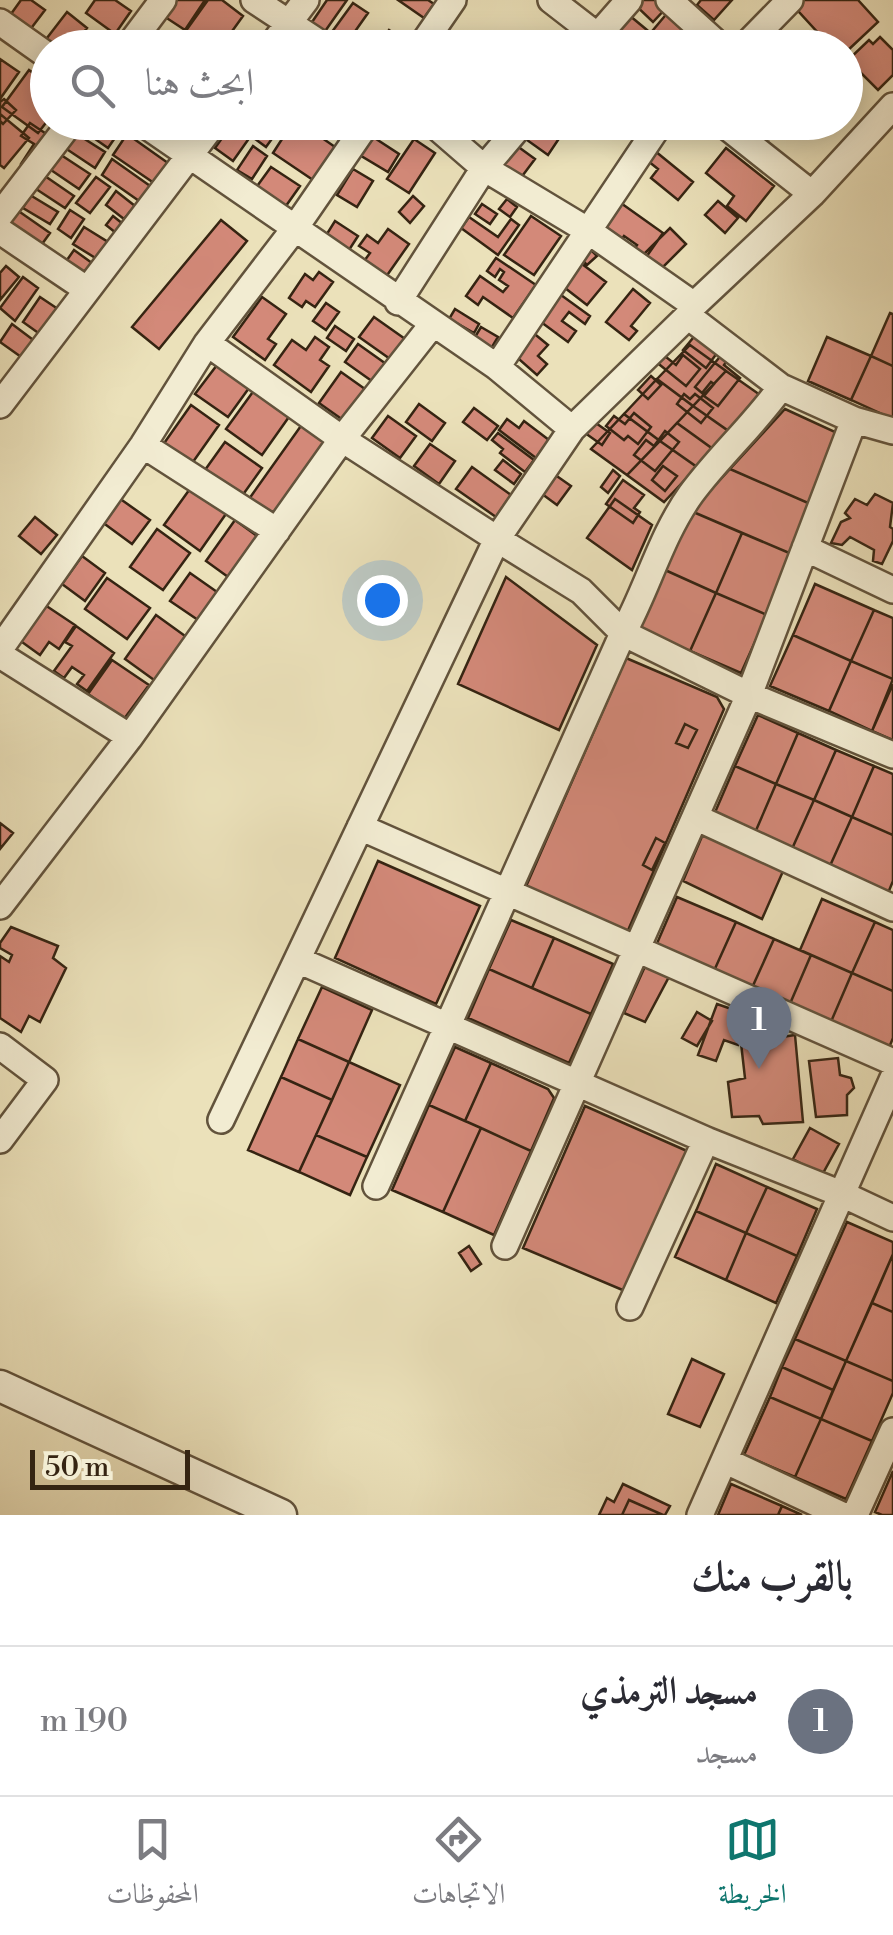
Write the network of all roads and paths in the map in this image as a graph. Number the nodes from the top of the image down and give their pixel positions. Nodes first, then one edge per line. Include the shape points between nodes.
1 (6, 0) edge
2 (163, 0) edge
3 (254, 0) edge
4 (306, 0) edge
5 (453, 0) edge
6 (551, 0) edge
7 (629, 0) edge
8 (669, 0) edge
9 (790, 0) edge
10 (0, 8) edge
11 (0, 22) edge
12 (289, 22) junction
13 (140, 30) edge
14 (283, 30) edge
15 (301, 30) edge
16 (432, 30) edge
17 (583, 30) edge
18 (608, 30) edge
19 (702, 30) edge
20 (761, 30) edge
21 (30, 43) edge
22 (893, 106) edge
23 (863, 139) edge
24 (57, 140) edge
25 (165, 140) edge
26 (202, 140) edge
27 (356, 140) edge
28 (452, 140) edge
29 (508, 140) edge
30 (648, 140) edge
31 (744, 140) edge
32 (862, 140) edge
33 (189, 157) junction
34 (484, 168) junction
35 (812, 194) junction
36 (0, 215) edge
37 (295, 228) junction
38 (586, 230) junction
39 (0, 231) edge
40 (86, 288) junction
41 (398, 302) junction
42 (691, 311) junction
43 (432, 325) junction
44 (206, 342) junction
45 (497, 368) junction
46 (781, 387) junction
47 (0, 406) edge
48 (854, 420) junction
49 (572, 429) junction
50 (893, 432) edge
51 (342, 439) junction
52 (143, 445) junction
53 (277, 531) junction
54 (497, 540) junction
55 (805, 548) junction
56 (893, 590) edge
57 (624, 633) junction
58 (0, 652) edge
59 (748, 694) junction
60 (130, 737) junction
61 (893, 755) edge
62 (695, 817) junction
63 (360, 827) junction
64 (505, 894) junction
65 (0, 906) edge
66 (893, 908) edge
67 (638, 951) junction
68 (298, 960) junction
69 (446, 1024) junction
70 (0, 1046) edge
71 (893, 1062) edge
72 (893, 1078) edge
73 (576, 1082) junction
74 (221, 1120) dead end
75 (0, 1140) edge
76 (706, 1140) junction
77 (376, 1186) dead end
78 (844, 1194) junction
79 (893, 1218) edge
80 (505, 1246) dead end
81 (630, 1307) dead end
82 (0, 1386) edge
83 (893, 1431) edge
84 (726, 1461) junction
85 (281, 1515) edge
86 (700, 1515) edge
87 (842, 1515) edge
88 (856, 1515) edge

1 - 10 street
2 - 13 street
3 - 12 street
4 - 12 street
5 - 16 street
6 - 17 street
7 - 18 street
8 - 19 street
9 - 20 street
11 - 21 street
12 - 14 street
12 - 15 street
22 - 23 street
24 - 36 street
25 - 33 street
26 - 33 street
27 - 37 street
28 - 34 street
29 - 34 street
30 - 38 street
31 - 35 street
32 - 35 street
33 - 37 street
33 - 40 street
34 - 38 street
34 - 41 street
35 - 42 street
37 - 41 street
37 - 44 street
38 - 42 street
38 - 45 street
39 - 40 street
40 - 47 street
41 - 43 street
42 - 46 street
42 - 49 street
43 - 45 street
43 - 51 street
44 - 51 street
44 - 52 street
45 - 49 street
46 - 48 street
46 - 57 street via 691,494
48 - 50 street
48 - 55 street
49 - 54 street
51 - 53 street
51 - 54 street
52 - 53 street
52 - 58 street
53 - 60 street
54 - 57 street via 581,591
54 - 63 street
55 - 56 street
55 - 59 street
57 - 59 street
57 - 64 street
58 - 60 street
59 - 61 street
59 - 62 street
60 - 65 street
62 - 66 street
62 - 67 street
63 - 64 street
63 - 68 street
64 - 67 street
64 - 69 street
67 - 71 street
67 - 73 street
68 - 69 street
68 - 74 street
69 - 73 street
69 - 77 street
70 - 75 street via 45,1080
72 - 78 street
73 - 76 street
73 - 80 street
76 - 78 street
76 - 81 street
78 - 79 street
78 - 84 street
82 - 85 street
83 - 88 street
84 - 86 street
84 - 87 street

